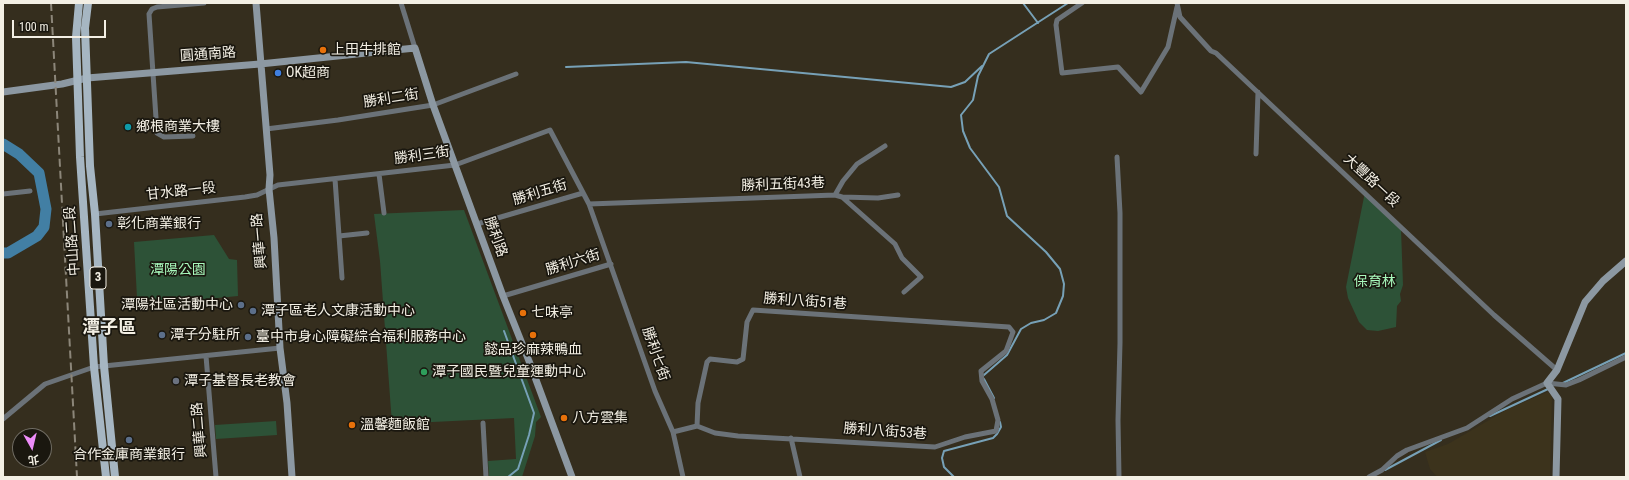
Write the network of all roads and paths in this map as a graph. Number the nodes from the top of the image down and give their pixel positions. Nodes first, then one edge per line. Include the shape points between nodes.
1 (79, 3) edge
2 (88, 3) edge
3 (204, 3) edge
4 (256, 3) edge
5 (401, 3) edge
6 (1082, 3) edge
7 (1177, 4) edge
8 (415, 48) junction
9 (260, 64) junction
10 (152, 72) junction
11 (516, 74) dead end
12 (87, 78) junction
13 (77, 81) junction
14 (3, 92) edge
15 (1258, 92) junction
16 (434, 105) junction
17 (266, 129) junction
18 (193, 136) dead end
19 (885, 146) dead end
20 (1256, 154) dead end
21 (1117, 157) dead end
22 (455, 165) junction
23 (379, 174) junction
24 (335, 179) junction
25 (269, 189) junction
26 (30, 191) dead end
27 (583, 193) junction
28 (3, 194) edge
29 (835, 195) junction
30 (898, 195) dead end
31 (842, 197) junction
32 (589, 204) junction
33 (384, 213) dead end
34 (95, 214) junction
35 (477, 224) junction
36 (367, 233) dead end
37 (339, 236) junction
38 (1626, 261) edge
39 (611, 264) junction
40 (342, 278) dead end
41 (904, 292) dead end
42 (503, 296) junction
43 (632, 324) joint
44 (1009, 327) joint
45 (280, 348) junction
46 (206, 356) junction
47 (1626, 356) edge
48 (104, 366) junction
49 (94, 367) junction
50 (1557, 370) junction
51 (1547, 383) junction
52 (3, 419) edge
53 (483, 423) dead end
54 (696, 426) junction
55 (673, 432) junction
56 (791, 438) junction
57 (106, 477) edge
58 (115, 477) edge
59 (216, 477) edge
60 (292, 477) edge
61 (486, 477) edge
62 (572, 477) edge
63 (683, 477) edge
64 (800, 477) edge
65 (1119, 477) edge
66 (1369, 477) edge
67 (1556, 477) edge

1 - 13 main road, 中山路二段 / 3 via 76,37
2 - 12 main road, 中山路二段 / 3
3 - 10 street via 152,9 149,14
4 - 9 street, 興華一路
5 - 8 street, 勝利路
6 - 7 street via 1057,20 1062,73 1118,67 1141,92 1168,47
7 - 15 street, 大豐路一段 via 1180,17 1211,51
8 - 9 street, 圓通南路
8 - 16 street, 勝利路
9 - 10 street, 圓通南路
9 - 17 street, 興華一路
10 - 12 street, 圓通南路
10 - 18 street via 157,133 164,137
11 - 16 street, 勝利二街
12 - 13 street, 圓通南路
12 - 34 main road, 中山路二段 / 3 via 90,166
13 - 14 street, 圓通南路
13 - 49 main road, 中山路二段 / 3
15 - 20 street
15 - 50 street, 大豐路一段 via 1486,308
16 - 17 street, 勝利二街
16 - 22 street, 勝利路
17 - 25 street, 興華一路
19 - 29 street via 857,164
21 - 65 street via 1120,213
22 - 23 street, 勝利三街
22 - 27 street, 勝利三街 via 550,130
22 - 35 street, 勝利路
23 - 24 street, 勝利三街
23 - 33 street
24 - 25 street, 勝利三街 via 278,185
24 - 37 street
25 - 34 street, 甘水路一段 via 257,195 227,200
25 - 45 street, 興華一路
26 - 28 street
27 - 32 street, 勝利五街
27 - 35 street, 勝利五街
29 - 31 street, 勝利五街43巷
29 - 32 street, 勝利五街43巷
30 - 31 street via 878,198
31 - 41 street, 勝利五街43巷 via 895,244 902,258 921,277
32 - 39 street, 勝利五街
34 - 48 main road, 中山路二段 / 3
35 - 42 street, 勝利路
36 - 37 street
37 - 40 street
38 - 50 street via 1603,281 1585,302
39 - 42 street, 勝利六街
39 - 43 street, 勝利六街
42 - 62 street, 勝利路
43 - 55 street, 勝利七街 via 655,391
44 - 54 street, 勝利八街51巷 via 753,310 747,322 743,359 737,362 710,359 707,362
44 - 56 street, 勝利八街53巷 via 1013,332 1006,350 981,370 982,382 992,399 998,420 996,431 965,437 935,447
45 - 46 street
45 - 60 street, 興華一路
46 - 48 street
46 - 59 street, 興華二路
47 - 51 street via 1566,385
48 - 49 street
48 - 58 main road, 中山路二段 / 3
49 - 52 street via 45,384
49 - 57 main road, 中山路二段 / 3
50 - 51 street
51 - 66 street via 1512,399 1467,428 1407,450
51 - 67 street via 1558,399
53 - 61 street
54 - 55 street
54 - 56 street, 勝利八街53巷 via 715,433
55 - 63 street, 勝利七街
56 - 64 street

